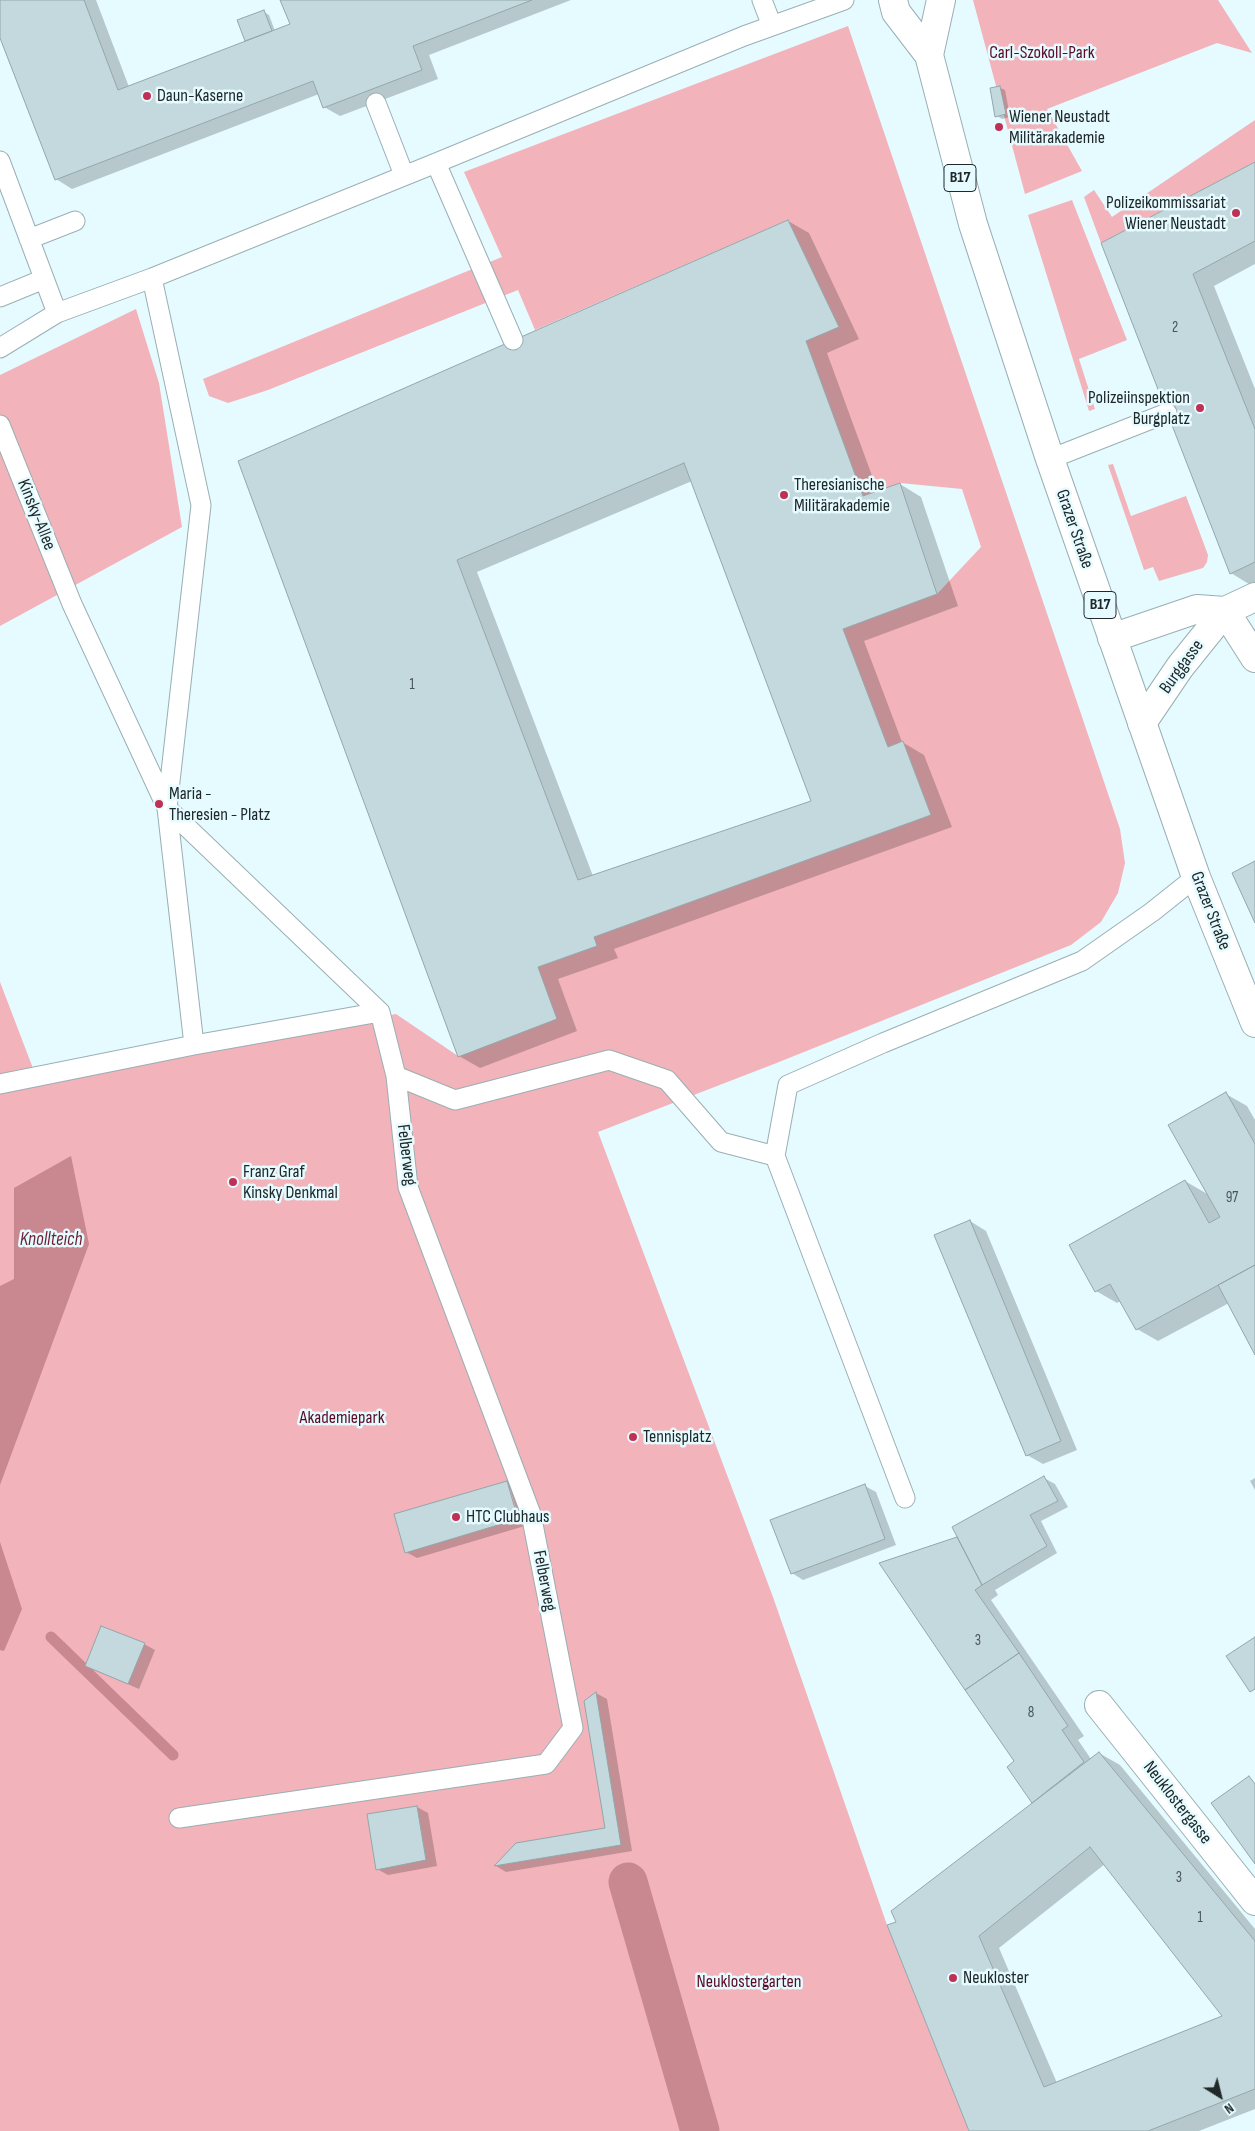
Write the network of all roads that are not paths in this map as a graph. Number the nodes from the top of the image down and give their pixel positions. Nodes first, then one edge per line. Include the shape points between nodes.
1 (762, 0) edge
2 (844, 0) edge
3 (893, 0) edge
4 (941, 0) edge
5 (772, 26) junction
6 (929, 55) junction
7 (376, 103) dead end
8 (0, 162) edge
9 (436, 163) junction
10 (404, 175) junction
11 (75, 221) dead end
12 (29, 239) junction
13 (152, 278) junction
14 (44, 280) junction
15 (0, 297) edge
16 (56, 313) junction
17 (512, 340) dead end
18 (0, 348) edge
19 (1167, 413) dead end
20 (0, 425) edge
21 (1050, 459) junction
22 (1255, 597) edge
23 (1225, 611) junction
24 (1112, 638) junction
25 (1255, 658) edge
26 (1142, 724) junction
27 (168, 808) junction
28 (1196, 877) junction
29 (380, 1012) junction
30 (1255, 1023) edge
31 (194, 1045) junction
32 (396, 1076) junction
33 (0, 1084) edge
34 (775, 1156) junction
35 (905, 1498) dead end
36 (1099, 1705) dead end
37 (179, 1818) dead end
38 (1255, 1901) edge

1 - 5 lane
2 - 5 lane
3 - 6 main road, Grazer Straße / B17 via 896,12
4 - 6 main road, Grazer Straße / B17
5 - 9 lane
6 - 21 main road, Grazer Straße / B17 via 973,224
7 - 10 lane
8 - 12 lane
9 - 10 lane
9 - 17 lane
10 - 13 lane
11 - 12 lane
12 - 14 lane
13 - 16 lane
13 - 27 lane via 201,505
14 - 15 lane
14 - 16 lane
16 - 18 lane
19 - 21 lane
20 - 27 lane, Kinsky-Allee via 72,604
21 - 24 main road, Grazer Straße / B17
22 - 23 main road, Burggasse
23 - 24 main road, Burggasse via 1197,609
23 - 25 main road
23 - 26 main road, Burggasse via 1180,667
24 - 26 main road, Grazer Straße / B17
26 - 28 main road, Grazer Straße / B17
27 - 29 lane
27 - 31 lane
28 - 30 main road, Grazer Straße / B17
28 - 34 lane via 1082,960 788,1085
29 - 31 lane
29 - 32 lane, Felberweg
31 - 33 lane
32 - 34 lane via 455,1100 609,1060 667,1080 721,1142
32 - 37 lane, Felberweg via 408,1187 531,1514 573,1728 546,1764
34 - 35 lane
36 - 38 main road, Neuklostergasse

